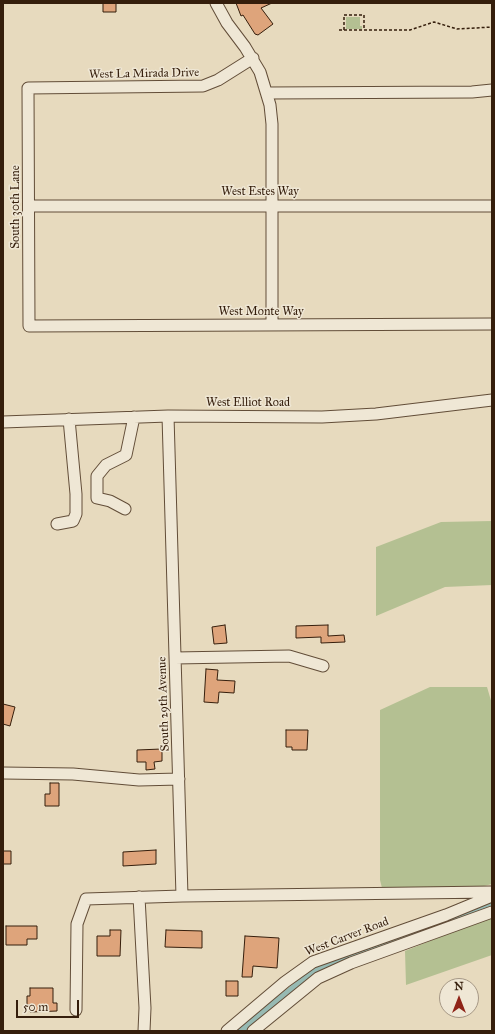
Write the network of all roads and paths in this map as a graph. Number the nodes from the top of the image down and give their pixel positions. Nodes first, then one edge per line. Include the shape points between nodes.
1 (216, 3) edge
2 (492, 28) edge
3 (339, 30) dead end
4 (344, 30) junction
5 (364, 30) junction
6 (253, 58) junction
7 (28, 88) joint
8 (492, 90) edge
9 (267, 93) junction
10 (272, 205) junction
11 (29, 206) junction
12 (492, 206) edge
13 (492, 324) edge
14 (272, 325) junction
15 (29, 326) joint
16 (492, 400) edge
17 (168, 416) junction
18 (134, 417) junction
19 (69, 419) junction
20 (3, 422) edge
21 (125, 509) dead end
22 (57, 524) dead end
23 (175, 658) junction
24 (323, 666) dead end
25 (3, 773) edge
26 (179, 779) junction
27 (492, 892) edge
28 (182, 896) junction
29 (492, 896) edge
30 (139, 897) junction
31 (492, 912) edge
32 (76, 1010) dead end
33 (261, 1029) edge
34 (144, 1031) edge
35 (227, 1031) edge

1 - 6 street
2 - 5 path via 457,29 434,22 410,30
3 - 4 path
4 - 5 path
4 - 5 path via 344,15 364,15
6 - 7 street, West La Mirada Drive via 218,80 203,86
6 - 9 street
7 - 11 street, South 30th Lane
8 - 9 street
9 - 10 street via 272,124
10 - 11 street, West Estes Way
10 - 12 street, West Estes Way
10 - 14 street
11 - 15 street, South 30th Lane
13 - 14 street, West Monte Way
14 - 15 street, West Monte Way
16 - 17 street, West Elliot Road via 376,414 322,417
17 - 18 street, West Elliot Road
17 - 23 street, South 29th Avenue
18 - 19 street, West Elliot Road
18 - 21 street via 126,454 106,465 97,476 97,498
19 - 20 street, West Elliot Road
19 - 22 street via 76,514 73,521
23 - 24 street via 290,656
23 - 26 street, South 29th Avenue
25 - 26 street via 73,774 139,780
26 - 28 street, South 29th Avenue
27 - 28 street
28 - 30 street
29 - 35 street, West Carver Road via 446,916 313,962
30 - 32 street via 86,899 77,924
30 - 34 street
31 - 33 street via 351,963 318,978

